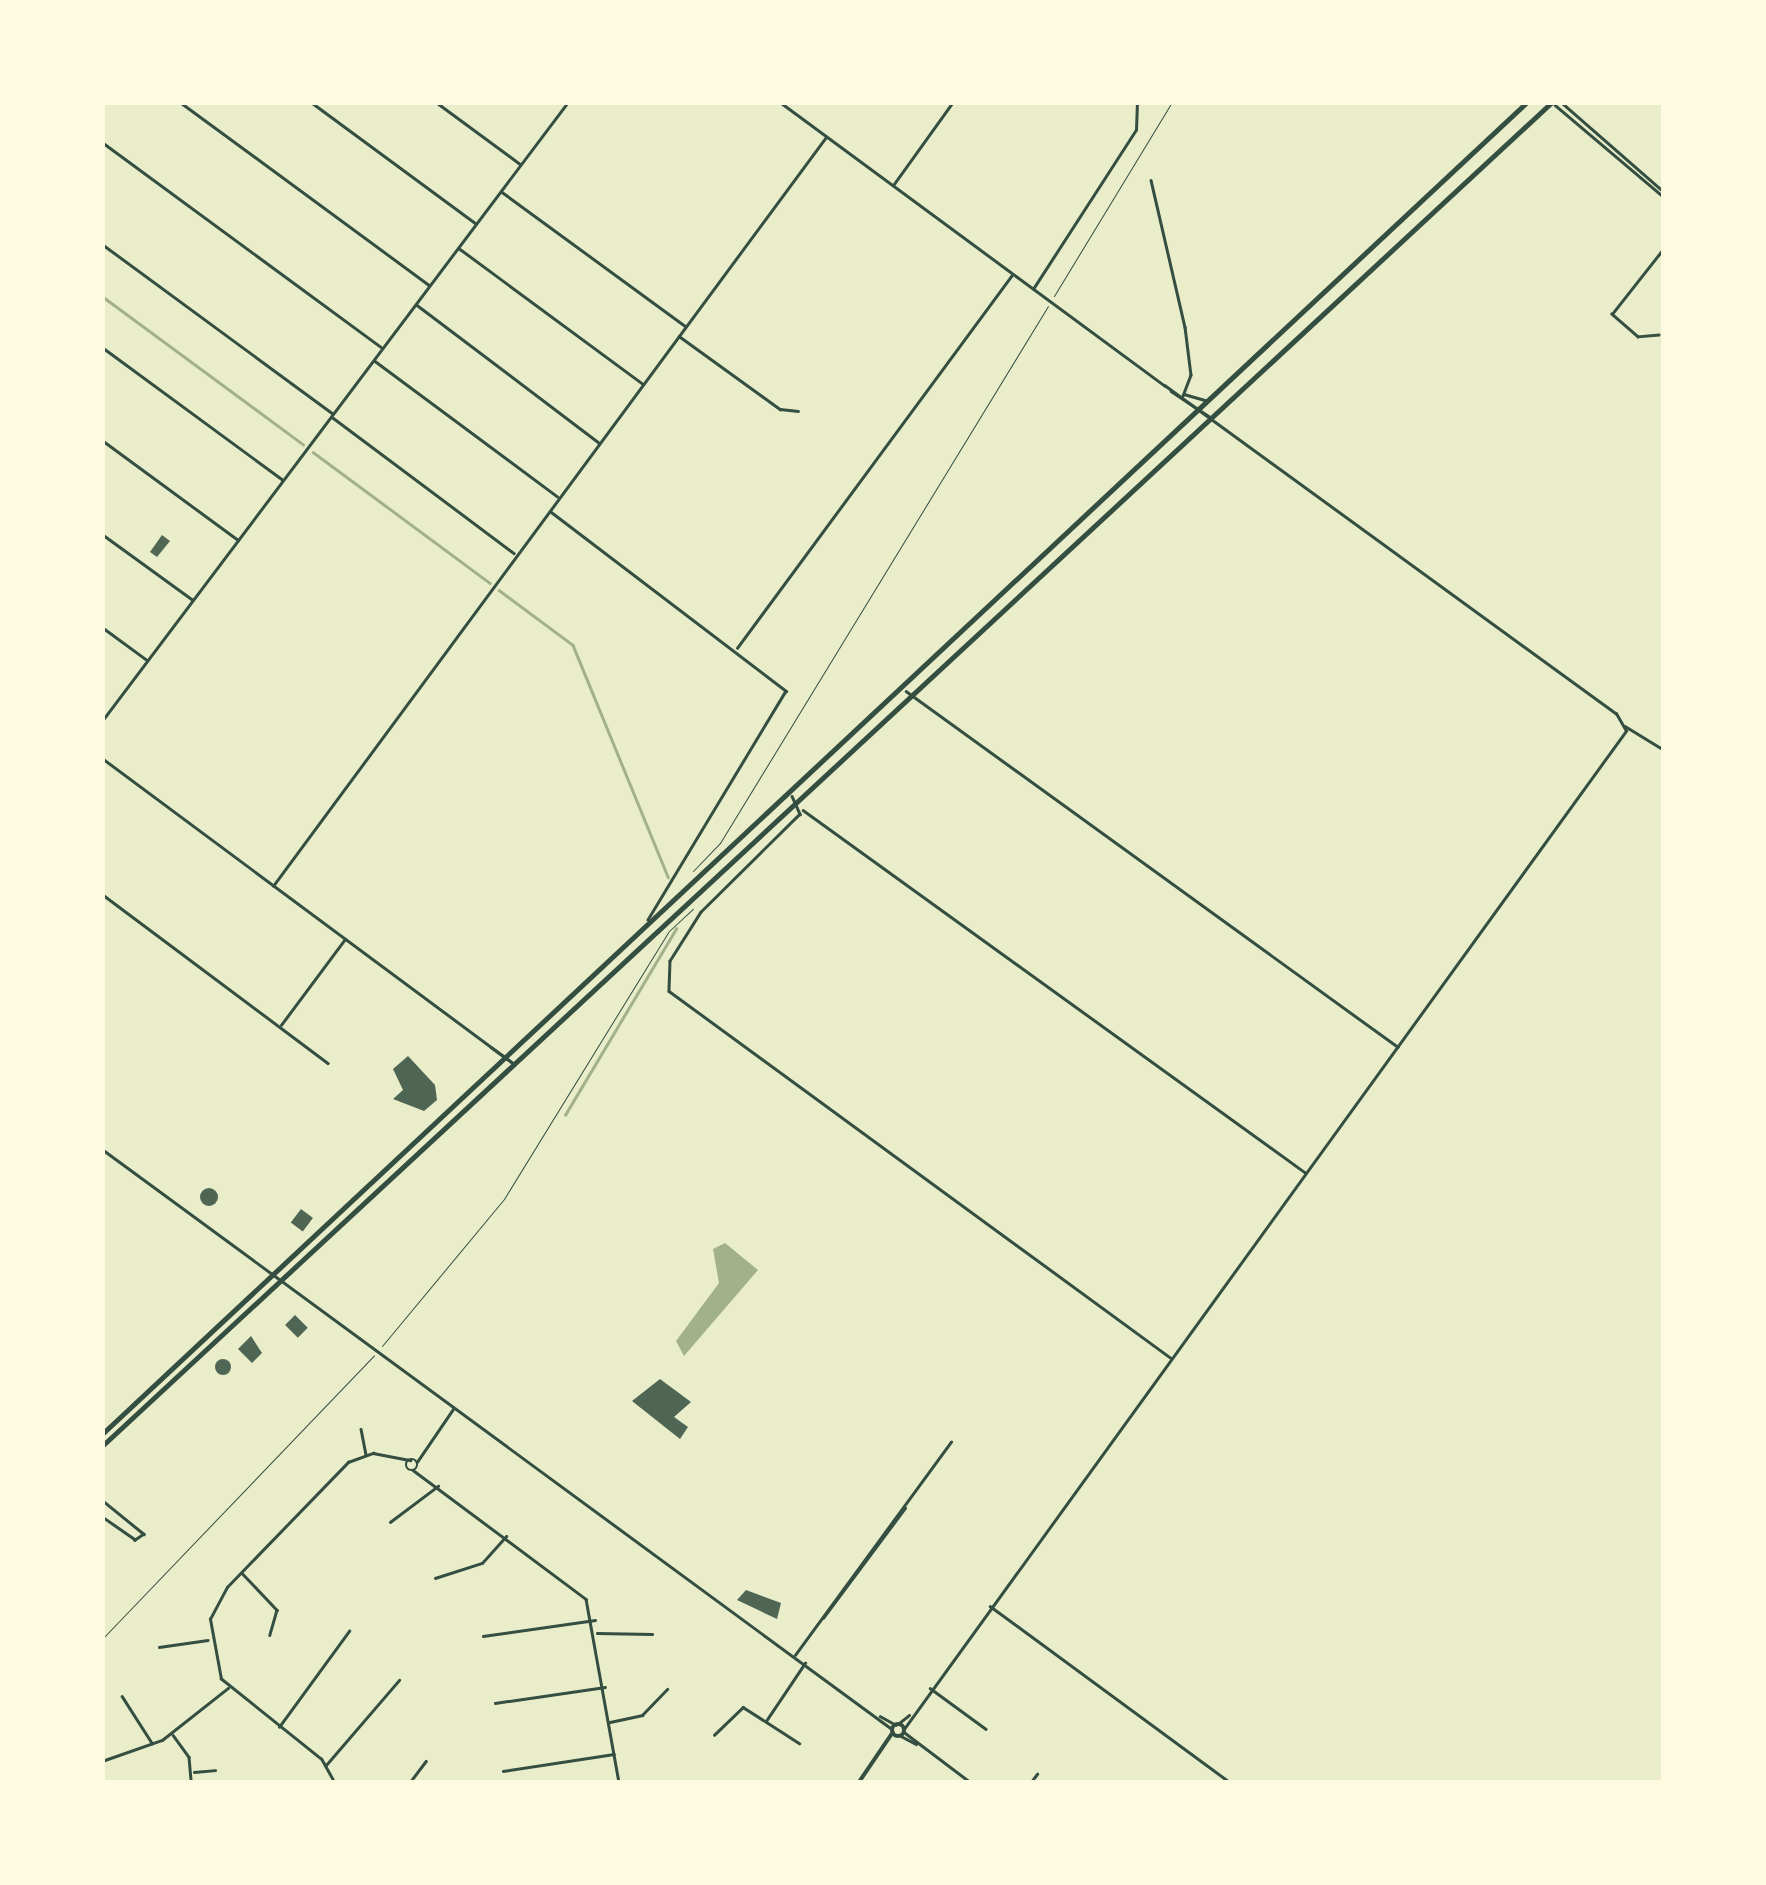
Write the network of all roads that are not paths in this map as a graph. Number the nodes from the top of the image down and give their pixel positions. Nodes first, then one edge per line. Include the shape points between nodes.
1 (180, 102) edge
2 (311, 102) edge
3 (436, 102) edge
4 (568, 102) edge
5 (780, 102) edge
6 (953, 102) edge
7 (1136, 102) edge
8 (1527, 102) edge
9 (1552, 102) edge
10 (1561, 102) edge
11 (826, 137) junction
12 (102, 142) edge
13 (521, 165) junction
14 (1631, 170) junction
15 (1151, 180) dead end
16 (893, 186) junction
17 (501, 192) junction
18 (1664, 194) edge
19 (476, 224) junction
20 (102, 244) edge
21 (458, 248) junction
22 (1664, 248) edge
23 (1012, 274) junction
24 (430, 286) junction
25 (1033, 288) junction
26 (416, 304) junction
27 (1664, 307) edge
28 (684, 326) junction
29 (678, 335) junction
30 (1659, 335) junction
31 (102, 347) edge
32 (1664, 347) edge
33 (382, 348) junction
34 (373, 360) junction
35 (642, 383) junction
36 (1165, 386) junction
37 (1183, 398) junction
38 (1212, 400) junction
39 (798, 411) dead end
40 (1200, 411) junction
41 (332, 415) junction
42 (1212, 418) junction
43 (1178, 432) junction
44 (102, 440) edge
45 (598, 442) junction
46 (283, 480) junction
47 (558, 497) junction
48 (549, 510) junction
49 (102, 534) edge
50 (238, 540) junction
51 (515, 554) junction
52 (193, 600) junction
53 (102, 627) edge
54 (736, 649) junction
55 (148, 660) junction
56 (906, 691) junction
57 (914, 696) junction
58 (103, 721) edge
59 (1625, 726) junction
60 (1664, 750) edge
61 (102, 758) edge
62 (792, 796) junction
63 (800, 806) junction
64 (273, 886) junction
65 (667, 892) junction
66 (102, 894) edge
67 (665, 913) junction
68 (659, 930) junction
69 (346, 939) junction
70 (635, 940) junction
71 (280, 1026) junction
72 (1398, 1047) junction
73 (507, 1059) junction
74 (328, 1063) dead end
75 (514, 1064) junction
76 (102, 1149) edge
77 (1306, 1173) junction
78 (274, 1276) junction
79 (281, 1281) junction
80 (1171, 1358) junction
81 (454, 1408) junction
82 (361, 1429) dead end
83 (102, 1434) edge
84 (952, 1442) dead end
85 (102, 1446) edge
86 (366, 1454) junction
87 (413, 1464) junction
88 (438, 1486) junction
89 (102, 1500) edge
90 (102, 1517) edge
91 (390, 1522) dead end
92 (506, 1536) junction
93 (241, 1572) junction
94 (435, 1578) dead end
95 (990, 1606) junction
96 (595, 1620) junction
97 (348, 1631) dead end
98 (597, 1634) junction
99 (652, 1634) dead end
100 (270, 1635) dead end
101 (483, 1636) dead end
102 (208, 1640) junction
103 (159, 1647) dead end
104 (794, 1655) junction
105 (805, 1663) junction
106 (398, 1680) dead end
107 (605, 1687) junction
108 (228, 1688) junction
109 (930, 1688) junction
110 (667, 1689) dead end
111 (122, 1696) dead end
112 (495, 1703) dead end
113 (610, 1722) junction
114 (765, 1722) junction
115 (279, 1727) junction
116 (986, 1729) dead end
117 (898, 1730) junction
118 (172, 1734) junction
119 (714, 1735) dead end
120 (799, 1743) dead end
121 (153, 1744) junction
122 (615, 1754) junction
123 (426, 1761) dead end
124 (102, 1762) edge
125 (326, 1765) junction
126 (215, 1770) dead end
127 (504, 1771) dead end
128 (193, 1772) junction
129 (1038, 1774) dead end
130 (191, 1782) edge
131 (334, 1782) edge
132 (410, 1782) edge
133 (619, 1782) edge
134 (859, 1782) edge
135 (970, 1782) edge
136 (1031, 1782) edge
137 (1230, 1782) edge

1 - 24 street
2 - 19 street
3 - 13 street
4 - 13 street
5 - 11 street
6 - 16 street
7 - 25 street via 1139,120
8 - 38 highway
9 - 14 street
9 - 42 highway
10 - 14 street
11 - 16 street
11 - 28 street
12 - 33 street
13 - 17 street
14 - 18 street
15 - 37 street via 1186,327
16 - 23 street
17 - 19 street
17 - 28 street
19 - 21 street
20 - 41 street
21 - 24 street
21 - 35 street
22 - 30 street via 1612,314 1636,336
23 - 25 street
23 - 54 street
24 - 26 street
25 - 36 street
26 - 33 street
26 - 45 street
27 - 30 street
28 - 29 street
29 - 35 street
29 - 39 street via 786,413
30 - 32 street
31 - 46 street
33 - 34 street
34 - 41 street
34 - 47 street
35 - 45 street
36 - 37 street
36 - 37 street
37 - 38 street
37 - 40 street
37 - 43 street
38 - 40 highway
40 - 42 street
40 - 43 highway
41 - 46 street
41 - 51 street
42 - 57 highway
42 - 59 street
43 - 56 highway
44 - 50 street
45 - 47 street
46 - 50 street
47 - 48 street
48 - 51 street
48 - 54 street
49 - 52 street
50 - 52 street
51 - 64 street
52 - 55 street
53 - 55 street
54 - 65 street via 781,682 786,700
55 - 58 street
56 - 57 street
56 - 62 highway
57 - 63 highway
57 - 72 street
59 - 60 street
59 - 72 street
61 - 64 street
62 - 63 street
62 - 67 highway
63 - 68 highway
63 - 77 street
63 - 80 street via 696,918 666,970 669,992
64 - 69 street
65 - 67 street
65 - 70 street
66 - 71 street
67 - 68 highway
67 - 70 highway
68 - 75 highway
69 - 71 street
69 - 73 street
70 - 73 highway
71 - 74 street
72 - 77 street
73 - 75 street
73 - 78 highway
75 - 79 highway
76 - 78 street
77 - 80 street
78 - 79 street
78 - 83 highway
79 - 81 street
79 - 85 highway
80 - 95 street
81 - 87 street
81 - 104 street
82 - 86 street
84 - 104 street
86 - 87 street
86 - 93 street via 342,1466
87 - 88 street
88 - 91 street
88 - 92 street
89 - 90 street via 144,1534 135,1540
92 - 94 street via 482,1563
92 - 96 street via 574,1586
93 - 100 street via 278,1610
93 - 102 street via 212,1610
95 - 109 street
95 - 137 street
96 - 98 street
96 - 101 street
97 - 115 street
98 - 99 street
98 - 107 street
102 - 103 street
102 - 108 street
104 - 105 street
105 - 114 street
105 - 117 street
106 - 125 street
107 - 112 street
107 - 113 street
108 - 115 street
108 - 118 street
109 - 116 street
109 - 117 street
110 - 113 street via 642,1715
111 - 121 street
113 - 122 street
114 - 119 street via 739,1707
114 - 120 street
115 - 125 street
117 - 134 main road
117 - 135 street
118 - 121 street
118 - 128 street
121 - 124 street
122 - 127 street
122 - 133 street
123 - 132 street
125 - 131 street
126 - 128 street
128 - 130 street
129 - 136 street

